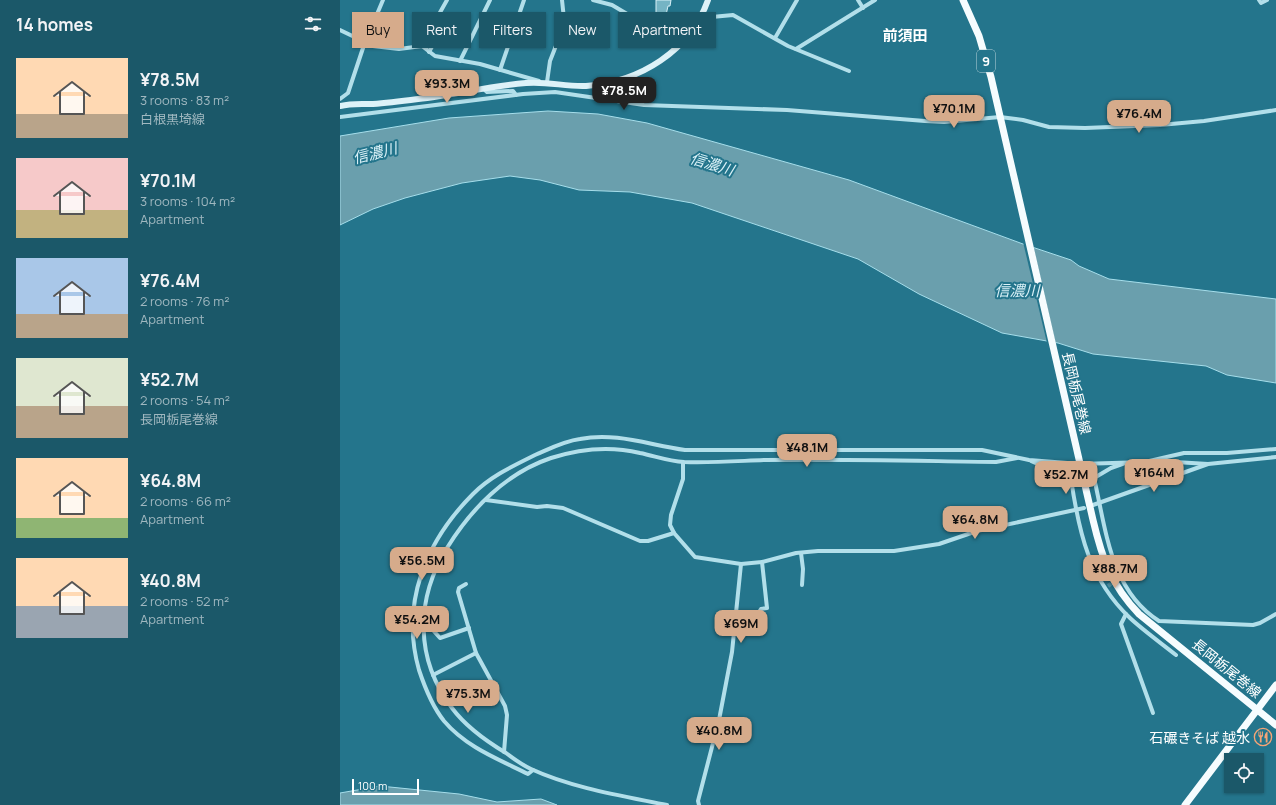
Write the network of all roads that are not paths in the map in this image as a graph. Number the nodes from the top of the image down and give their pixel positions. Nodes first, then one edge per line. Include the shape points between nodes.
1 (383, 0) edge
2 (447, 0) edge
3 (490, 0) edge
4 (524, 0) edge
5 (562, 0) edge
6 (593, 0) edge
7 (708, 0) edge
8 (797, 0) edge
9 (858, 0) edge
10 (875, 0) edge
11 (963, 0) edge
12 (1259, 0) edge
13 (1267, 0) edge
14 (613, 2) edge
15 (863, 8) junction
16 (378, 12) edge
17 (627, 12) edge
18 (703, 12) edge
19 (716, 17) edge
20 (340, 30) edge
21 (352, 36) edge
22 (776, 38) junction
23 (363, 48) edge
24 (393, 48) edge
25 (676, 48) edge
26 (796, 49) junction
27 (429, 52) junction
28 (460, 61) junction
29 (500, 70) junction
30 (849, 71) dead end
31 (545, 82) junction
32 (483, 88) junction
33 (340, 93) edge
34 (348, 93) junction
35 (516, 95) junction
36 (340, 99) edge
37 (340, 106) edge
38 (1276, 110) edge
39 (340, 116) edge
40 (1001, 121) junction
41 (1276, 449) edge
42 (1276, 457) edge
43 (1020, 458) junction
44 (1029, 460) junction
45 (1157, 460) junction
46 (1079, 461) junction
47 (683, 462) junction
48 (1131, 462) junction
49 (1208, 464) junction
50 (1094, 478) junction
51 (1071, 479) junction
52 (1076, 479) dead end
53 (1087, 479) dead end
54 (486, 500) junction
55 (1100, 504) junction
56 (1093, 505) dead end
57 (1084, 508) dead end
58 (1076, 509) junction
59 (674, 533) junction
60 (801, 553) junction
61 (762, 562) junction
62 (741, 564) junction
63 (466, 584) dead end
64 (802, 586) dead end
65 (1126, 614) junction
66 (1276, 614) edge
67 (735, 617) junction
68 (423, 618) junction
69 (1156, 624) junction
70 (469, 628) junction
71 (1149, 633) junction
72 (476, 653) junction
73 (1176, 654) dead end
74 (433, 676) junction
75 (1276, 685) edge
76 (1258, 710) junction
77 (1153, 713) dead end
78 (1276, 725) edge
79 (504, 752) junction
80 (533, 770) junction
81 (667, 805) edge
82 (699, 805) edge
83 (1185, 805) edge

1 - 16 street
2 - 27 street via 438,16 434,43
3 - 28 street
4 - 29 street
5 - 31 street via 563,26
6 - 14 street
7 - 18 main road
8 - 22 street
9 - 15 street
10 - 15 street
11 - 40 main road, 長岡栃尾巻線 / 9 via 979,36
12 - 13 street via 1261,3
14 - 17 street
15 - 26 street
19 - 22 street via 733,15
20 - 21 street
22 - 26 street
23 - 34 street
24 - 27 street via 422,46
25 - 31 main road via 634,76 587,86
26 - 30 street
27 - 28 street via 435,56
28 - 29 street
29 - 31 street
31 - 32 main road
32 - 35 street via 486,92 513,91
32 - 37 main road via 419,99 371,104 350,103
33 - 34 street
34 - 36 street
35 - 39 street
35 - 40 street via 562,92 650,106 787,110 944,122 983,117
38 - 40 street via 1197,122 1085,128 1049,127 1024,120
40 - 46 main road, 長岡栃尾巻線 / 9
41 - 45 street via 1184,453
42 - 49 street
43 - 44 street
43 - 47 street via 996,462
43 - 80 street via 982,450 684,450 614,436 601,436 571,441 546,450 501,472 474,493 451,520 432,550 421,572 416,590 412,620 413,636 422,679 444,721 474,747 528,774
44 - 46 street
44 - 51 street
45 - 48 street
45 - 49 street
46 - 48 street
46 - 69 main road, 長岡栃尾巻線 / 9 via 1098,543 1109,575 1127,601
47 - 54 street via 616,450 567,454 524,469 495,490
47 - 59 street via 683,478 671,515 670,525
48 - 50 street via 1111,468
49 - 55 street
50 - 53 street
50 - 55 street
51 - 52 street
51 - 58 street
54 - 59 street via 563,508 640,541
54 - 68 street via 470,515 437,565 429,586
55 - 56 street
55 - 69 street via 1119,579
57 - 58 street
58 - 60 street via 976,531 922,547 894,551
58 - 65 street via 1087,554 1106,587
59 - 62 street via 695,557
60 - 61 street
60 - 64 street
61 - 62 street
61 - 67 street via 767,608 761,609 757,615
62 - 67 street
63 - 70 street via 459,588 458,592
65 - 71 street
65 - 77 street via 1121,624
66 - 69 street via 1253,625
67 - 82 street via 732,652
68 - 70 street via 440,638
68 - 74 street via 426,648
69 - 71 street
69 - 76 main road, 長岡栃尾巻線 / 9
70 - 72 street
71 - 73 street
72 - 74 street
72 - 79 street via 505,706 507,715
74 - 79 street via 454,710 476,732
75 - 76 main road
76 - 78 main road, 長岡栃尾巻線 / 9
76 - 83 main road
79 - 80 street
80 - 81 street via 600,790

